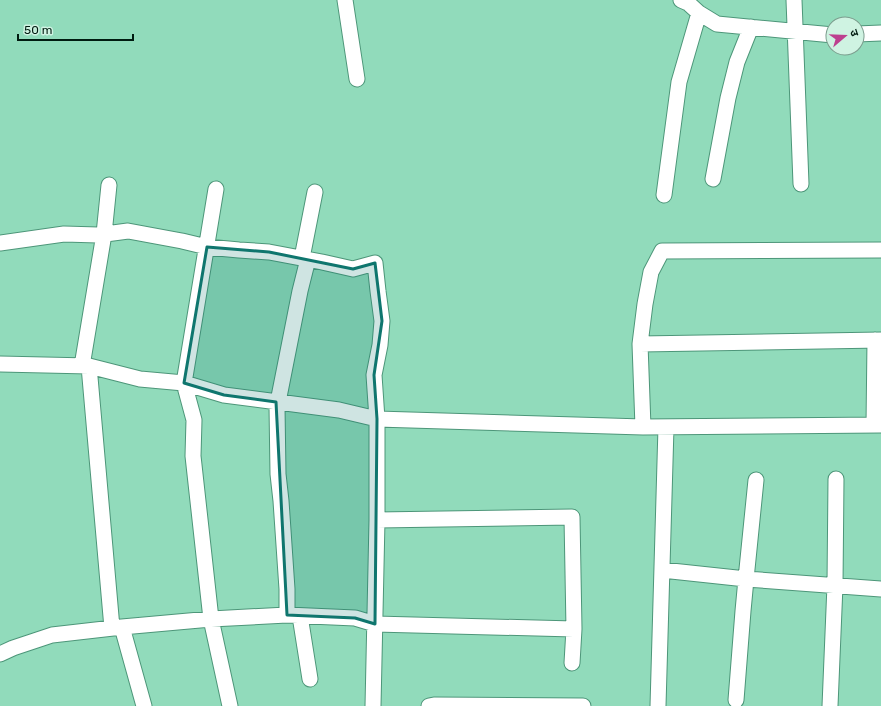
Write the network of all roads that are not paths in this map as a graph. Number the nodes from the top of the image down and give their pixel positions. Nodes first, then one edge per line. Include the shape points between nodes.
1 (345, 0) edge
2 (794, 0) edge
3 (689, 4) edge
4 (750, 27) junction
5 (795, 32) junction
6 (881, 33) edge
7 (825, 34) edge
8 (865, 34) edge
9 (357, 79) dead end
10 (713, 179) dead end
11 (800, 184) dead end
12 (109, 185) dead end
13 (216, 189) dead end
14 (315, 192) dead end
15 (664, 195) dead end
16 (104, 234) junction
17 (0, 243) edge
18 (207, 246) junction
19 (881, 250) edge
20 (305, 259) junction
21 (878, 340) edge
22 (640, 344) junction
23 (0, 364) edge
24 (85, 366) junction
25 (184, 383) junction
26 (278, 402) junction
27 (377, 419) junction
28 (877, 425) edge
29 (643, 427) junction
30 (666, 427) junction
31 (836, 479) dead end
32 (756, 480) dead end
33 (377, 520) junction
34 (662, 570) junction
35 (746, 579) junction
36 (835, 585) junction
37 (881, 589) edge
38 (293, 615) junction
39 (212, 619) junction
40 (375, 624) junction
41 (117, 627) junction
42 (574, 629) junction
43 (0, 654) edge
44 (572, 664) dead end
45 (310, 679) dead end
46 (736, 700) dead end
47 (144, 706) edge
48 (230, 706) edge
49 (373, 706) edge
50 (429, 706) edge
51 (583, 706) edge
52 (658, 706) edge
53 (830, 706) edge

1 - 9 street
2 - 5 street
3 - 4 street via 717,24
3 - 15 street
4 - 5 street
4 - 10 street via 737,62 728,98
5 - 7 street
5 - 11 street
6 - 8 street
12 - 16 street
13 - 18 street
14 - 20 street
16 - 17 street via 64,234
16 - 18 street via 128,232
16 - 24 street
18 - 20 street via 269,252
18 - 25 street
19 - 22 street via 662,251 650,272
20 - 26 street
20 - 27 street via 352,269 375,263 382,321 374,375
21 - 22 street
21 - 28 street
22 - 29 street
23 - 24 street
24 - 25 street via 140,379
24 - 41 street
25 - 26 street via 224,395
25 - 39 street via 194,420 193,456
26 - 27 street via 339,410
26 - 38 street via 278,474 287,589
27 - 29 street
27 - 33 street
28 - 30 street
29 - 30 street
30 - 34 street
31 - 36 street
32 - 35 street
33 - 40 street
33 - 42 street via 572,517
34 - 35 street
34 - 52 street
35 - 36 street
35 - 46 street
36 - 37 street
36 - 53 street
38 - 39 street
38 - 40 street via 355,618
38 - 45 street
39 - 41 street
39 - 48 street
40 - 42 street
40 - 49 street
41 - 43 street via 52,635
41 - 47 street
42 - 44 street
50 - 51 street

